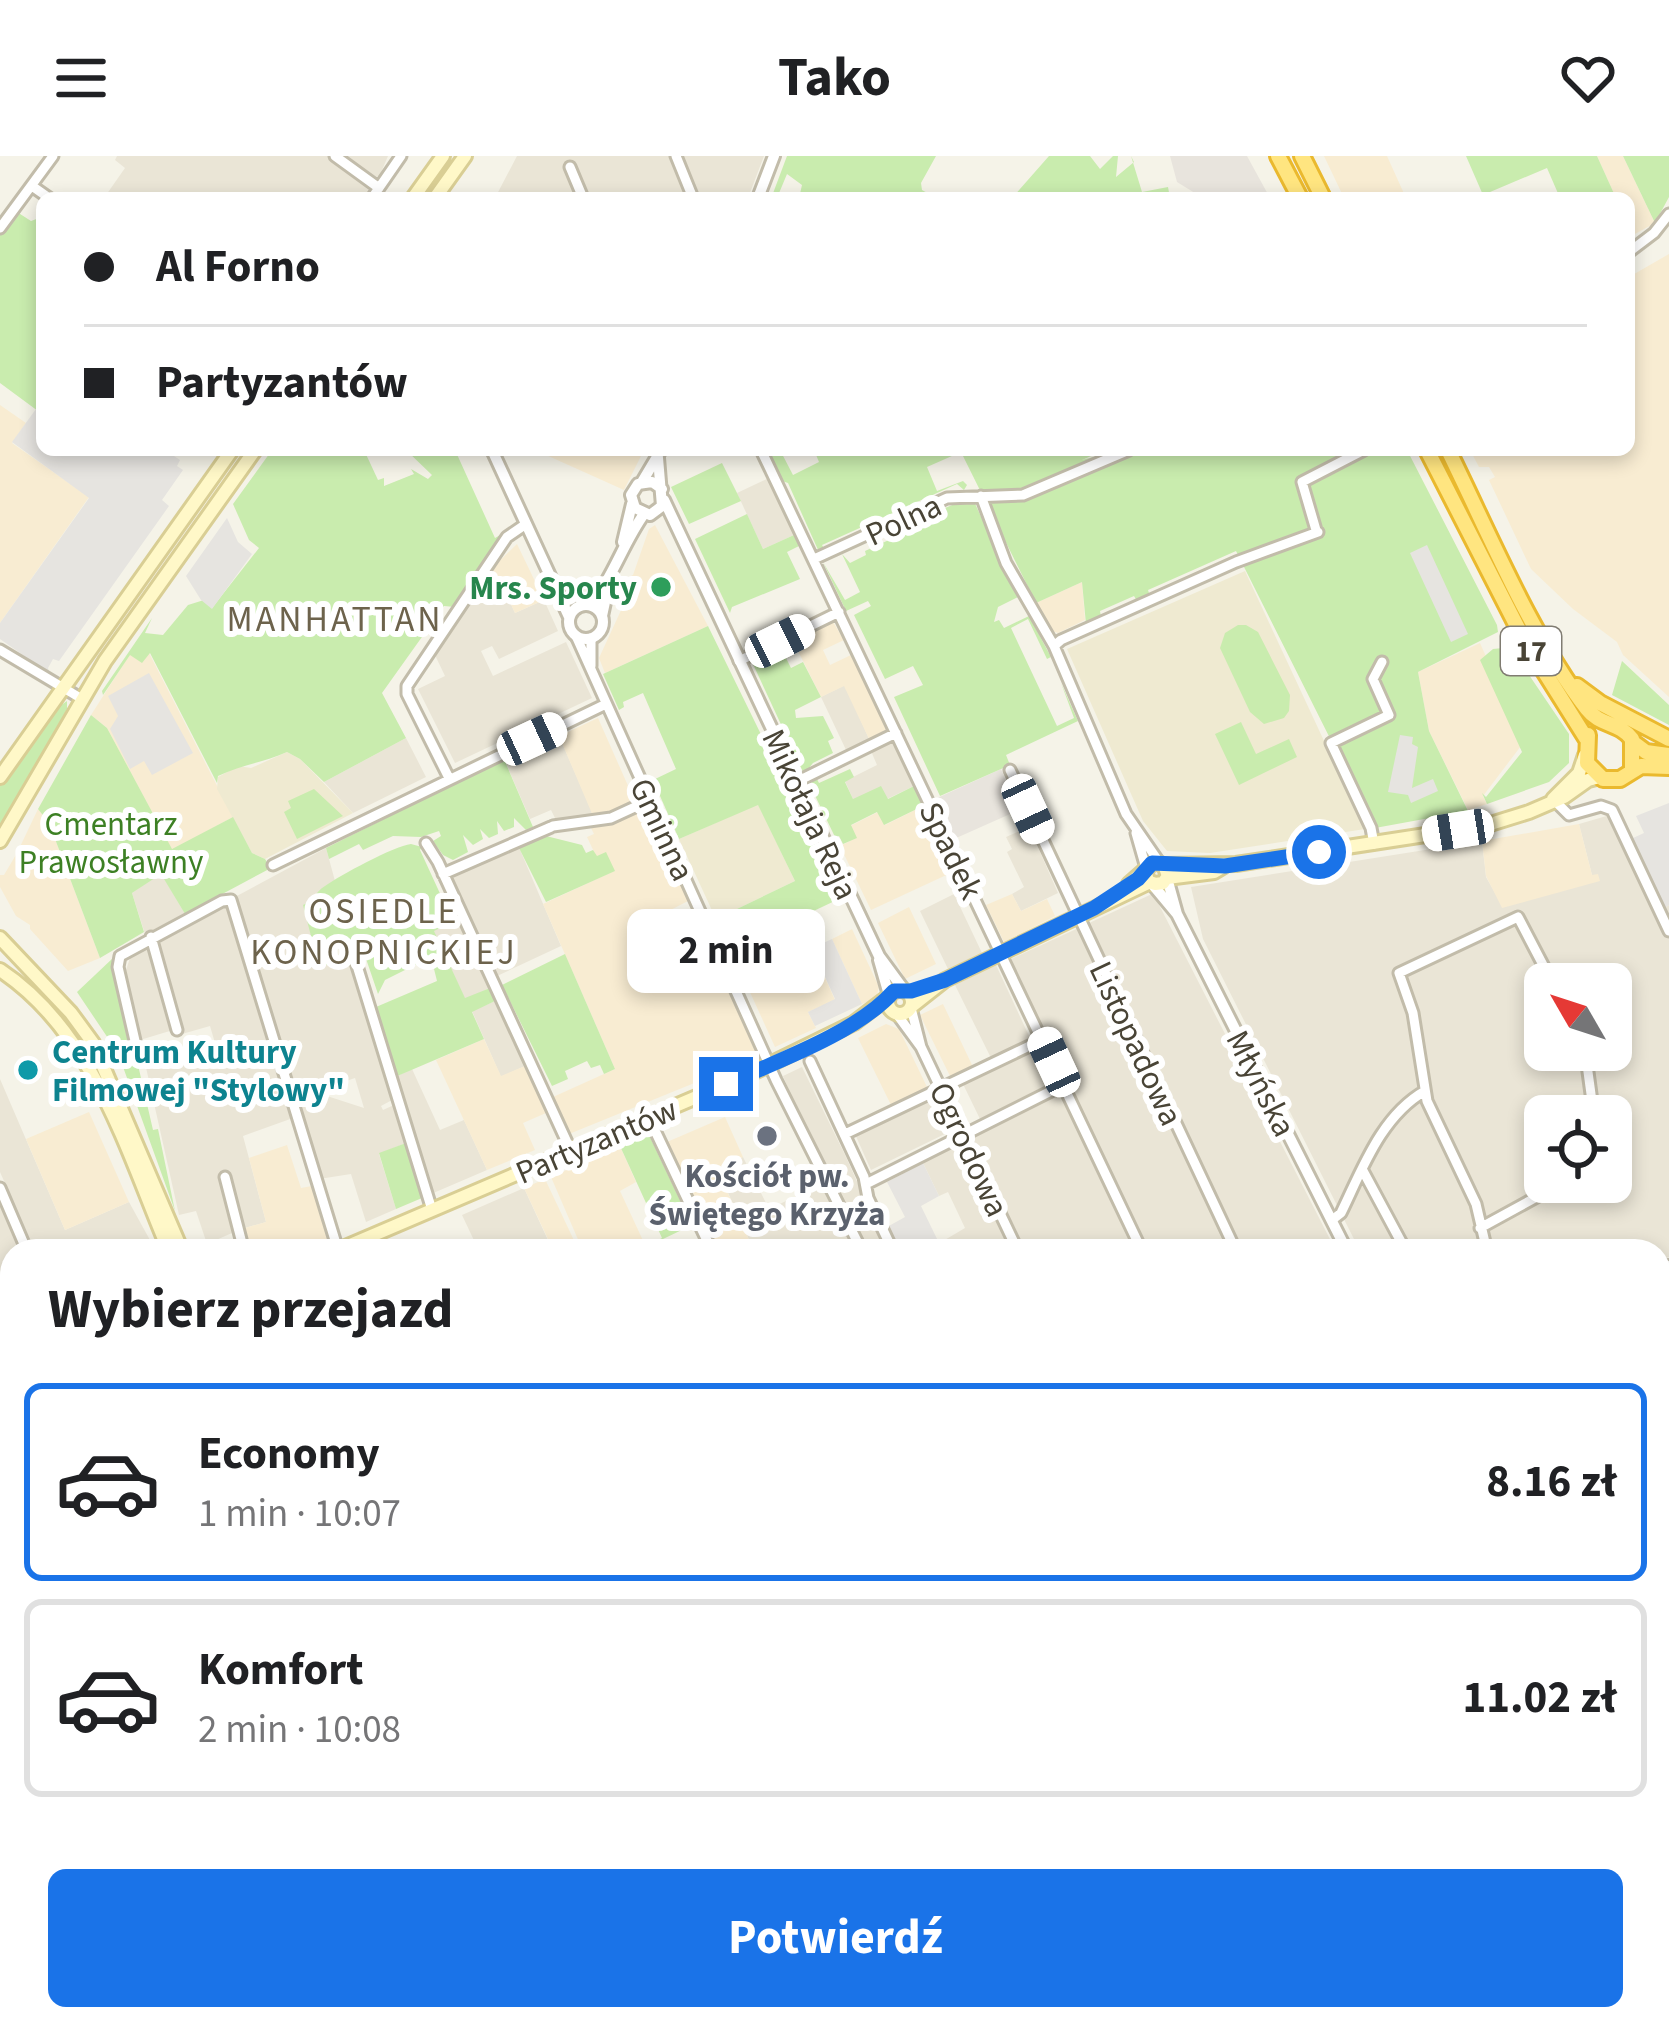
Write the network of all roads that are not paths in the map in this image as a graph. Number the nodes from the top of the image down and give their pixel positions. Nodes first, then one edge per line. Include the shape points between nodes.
1 (53, 156) edge
2 (335, 156) edge
3 (384, 156) edge
4 (401, 156) edge
5 (443, 156) edge
6 (465, 156) edge
7 (676, 156) edge
8 (774, 156) edge
9 (1278, 156) edge
10 (1302, 156) edge
11 (570, 167) dead end
12 (392, 169) junction
13 (32, 186) junction
14 (379, 188) junction
15 (40, 192) edge
16 (376, 192) edge
17 (417, 192) edge
18 (439, 192) edge
19 (580, 192) edge
20 (691, 192) edge
21 (760, 192) edge
22 (1297, 192) edge
23 (1320, 192) edge
24 (1669, 214) edge
25 (0, 228) edge
26 (1635, 248) edge
27 (228, 456) edge
28 (251, 456) edge
29 (495, 456) edge
30 (658, 456) edge
31 (659, 456) edge
32 (764, 456) edge
33 (1115, 456) edge
34 (1352, 456) edge
35 (1430, 456) edge
36 (1451, 456) edge
37 (642, 482) junction
38 (663, 495) junction
39 (981, 496) junction
40 (632, 504) junction
41 (648, 514) junction
42 (526, 524) junction
43 (682, 541) junction
44 (623, 546) junction
45 (814, 559) junction
46 (547, 571) junction
47 (610, 579) junction
48 (585, 606) junction
49 (839, 612) junction
50 (569, 617) junction
51 (602, 617) junction
52 (577, 636) junction
53 (591, 638) junction
54 (1054, 646) junction
55 (0, 650) edge
56 (739, 662) junction
57 (1382, 662) dead end
58 (591, 666) junction
59 (1569, 679) junction
60 (64, 688) junction
61 (82, 699) junction
62 (606, 704) junction
63 (1607, 724) junction
64 (896, 733) junction
65 (1586, 738) junction
66 (1669, 739) edge
67 (1634, 743) junction
68 (1585, 755) junction
69 (1669, 755) edge
70 (1669, 766) edge
71 (1010, 770) dead end
72 (1632, 771) junction
73 (0, 776) edge
74 (449, 778) junction
75 (1600, 778) junction
76 (796, 782) junction
77 (1553, 799) junction
78 (650, 800) junction
79 (0, 842) edge
80 (426, 843) dead end
81 (1374, 844) junction
82 (273, 865) dead end
83 (1225, 866) junction
84 (1155, 873) junction
85 (1200, 873) junction
86 (443, 874) junction
87 (1178, 911) junction
88 (1077, 916) junction
89 (1669, 932) edge
90 (151, 937) junction
91 (0, 938) edge
92 (1002, 952) junction
93 (354, 956) dead end
94 (879, 956) junction
95 (1542, 963) edge
96 (0, 970) edge
97 (945, 980) junction
98 (905, 990) junction
99 (889, 996) junction
100 (911, 1007) junction
101 (895, 1013) junction
102 (854, 1023) junction
103 (177, 1030) dead end
104 (1044, 1039) junction
105 (921, 1047) junction
106 (100, 1058) junction
107 (810, 1061) dead end
108 (769, 1064) junction
109 (1065, 1084) junction
110 (941, 1088) junction
111 (1425, 1091) junction
112 (649, 1118) junction
113 (844, 1134) junction
114 (964, 1136) junction
115 (571, 1151) junction
116 (1362, 1169) junction
117 (225, 1177) dead end
118 (866, 1184) junction
119 (0, 1188) edge
120 (1526, 1203) edge
121 (432, 1210) junction
122 (1332, 1220) junction
123 (1480, 1228) junction
124 (22, 1239) edge
125 (164, 1239) edge
126 (177, 1239) edge
127 (241, 1239) edge
128 (333, 1239) edge
129 (365, 1239) edge
130 (706, 1239) edge
131 (856, 1239) edge
132 (887, 1239) edge
133 (1012, 1239) edge
134 (1136, 1239) edge
135 (1230, 1239) edge
136 (1341, 1239) edge
137 (1400, 1239) edge
138 (1483, 1239) edge

1 - 13 street
2 - 14 street
3 - 12 street
4 - 12 street
5 - 17 main road
6 - 18 main road
7 - 20 street
8 - 21 street
9 - 22 highway
10 - 23 highway
11 - 19 street
12 - 14 street
13 - 15 street
13 - 25 street
14 - 16 street
24 - 26 street
27 - 60 main road
28 - 61 main road
29 - 42 street
30 - 37 street
31 - 38 street, Mikołaja Reja
32 - 45 street, Spadek
33 - 39 street, Polna via 1023,495
34 - 54 street via 1302,482 1317,531
35 - 65 highway, 17 via 1522,636
36 - 59 highway, 17
37 - 38 street
37 - 40 street
38 - 41 street
38 - 43 street, Mikołaja Reja
39 - 45 street, Polna via 946,498
39 - 54 street, Młyńska via 1014,578
40 - 41 street
40 - 44 street
41 - 43 street, Mikołaja Reja
41 - 44 street
42 - 46 street
42 - 74 street via 500,548 407,686
43 - 56 street, Mikołaja Reja
44 - 47 street
45 - 49 street, Spadek
46 - 48 street
46 - 50 street
47 - 48 street
47 - 51 street
48 - 50 street
48 - 51 street
49 - 56 street
49 - 64 street, Spadek
50 - 52 street
51 - 53 street
52 - 53 street
52 - 58 street, Gminna
53 - 58 street, Gminna
54 - 84 street, Młyńska
55 - 60 street
56 - 76 street, Mikołaja Reja
57 - 81 street via 1373,679 1389,715 1331,743
58 - 62 street, Gminna
59 - 63 highway, 17 via 1592,716
59 - 66 highway
60 - 61 street
60 - 73 main road
61 - 79 main road
62 - 74 street
62 - 78 street, Gminna
63 - 65 highway
63 - 67 highway, 17
64 - 76 street
64 - 92 street, Spadek
65 - 68 highway
67 - 69 highway, 17
67 - 72 highway
68 - 75 highway
68 - 77 main road
70 - 72 highway
71 - 88 street, Listopadowa
72 - 75 highway
74 - 82 street
75 - 77 main road
76 - 94 street, Mikołaja Reja
77 - 81 main road via 1502,822
77 - 89 street via 1569,814 1612,810
78 - 86 street via 611,818 552,827
78 - 108 street, Gminna
80 - 86 street
81 - 83 main road
83 - 84 main road
83 - 85 main road
84 - 85 main road
84 - 87 street, Młyńska
84 - 88 main road
85 - 87 street via 1182,885
86 - 115 street
87 - 122 street, Młyńska
88 - 92 main road
88 - 135 street, Listopadowa
90 - 103 street
90 - 106 street via 120,956 118,967 136,1045
90 - 128 street via 231,900
91 - 106 main road via 71,1013
92 - 97 main road
92 - 104 street, Spadek
93 - 121 street
94 - 98 street, Mikołaja Reja
94 - 99 street, Mikołaja Reja
95 - 111 street via 1518,917 1399,973
96 - 125 main road via 38,999 78,1050
97 - 98 main road, Partyzantów
97 - 100 main road, Partyzantów
98 - 99 main road, Partyzantów
98 - 100 main road
99 - 101 main road
99 - 102 main road, Partyzantów
100 - 101 main road, Partyzantów
100 - 105 street, Ogrodowa
101 - 102 main road, Partyzantów
101 - 105 street, Ogrodowa
102 - 108 main road, Partyzantów
104 - 109 street, Spadek
104 - 110 street
105 - 110 street, Ogrodowa
106 - 126 main road
107 - 113 street
108 - 112 main road, Partyzantów
108 - 131 street, Gminna
109 - 114 street
109 - 134 street, Spadek
110 - 113 street
110 - 114 street, Ogrodowa
111 - 116 street via 1388,1125
111 - 123 street
112 - 115 main road, Partyzantów
112 - 130 street
113 - 118 street
114 - 118 street
114 - 133 street, Ogrodowa
115 - 121 main road, Partyzantów
116 - 122 street
116 - 137 street
117 - 127 street
118 - 132 street
119 - 124 street
120 - 123 street
121 - 129 main road, Partyzantów
122 - 136 street, Młyńska
123 - 138 street

